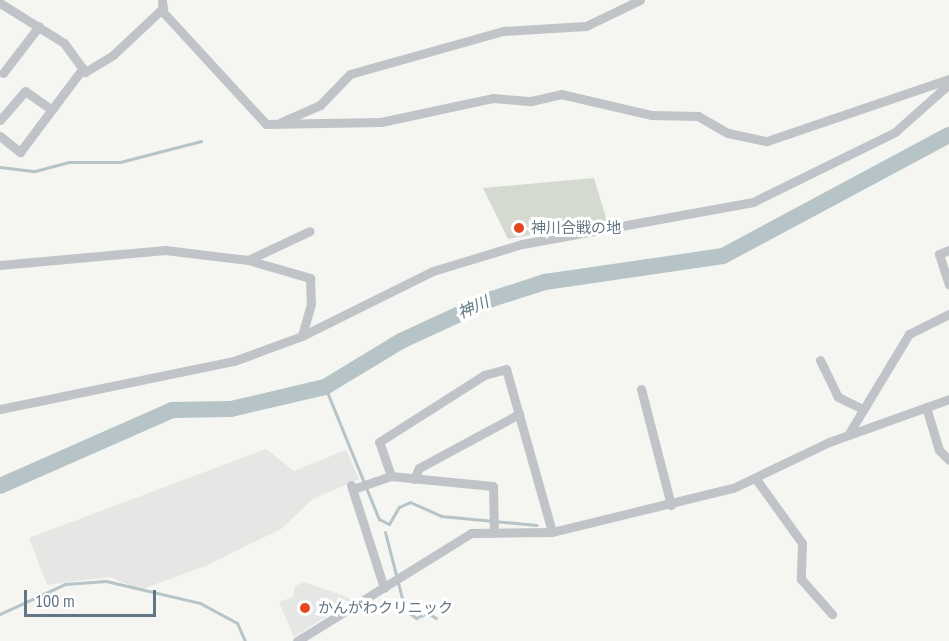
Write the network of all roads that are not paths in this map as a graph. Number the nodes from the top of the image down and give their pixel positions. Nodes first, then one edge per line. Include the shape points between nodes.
1 (639, 0) edge
2 (0, 3) edge
3 (163, 4) edge
4 (39, 26) junction
5 (83, 68) junction
6 (3, 73) dead end
7 (949, 79) edge
8 (949, 84) edge
9 (51, 109) junction
10 (0, 120) edge
11 (276, 124) junction
12 (0, 136) edge
13 (310, 231) dead end
14 (949, 250) edge
15 (248, 260) junction
16 (0, 265) edge
17 (949, 284) edge
18 (949, 314) edge
19 (302, 336) junction
20 (820, 360) dead end
21 (641, 389) dead end
22 (949, 399) edge
23 (926, 407) junction
24 (0, 409) edge
25 (863, 410) junction
26 (519, 414) junction
27 (848, 435) junction
28 (949, 460) edge
29 (391, 477) junction
30 (414, 478) junction
31 (756, 479) junction
32 (671, 505) junction
33 (552, 532) junction
34 (495, 533) junction
35 (384, 588) junction
36 (832, 614) dead end
37 (297, 641) edge

1 - 11 street via 586,26 503,31 350,74 320,105
2 - 4 street
3 - 5 street via 112,55
3 - 11 street via 266,124
4 - 5 street via 64,43
4 - 6 street
5 - 9 street
7 - 11 street via 872,101 767,141 735,135 698,116 651,115 561,94 531,101 483,99 381,122
8 - 19 street via 895,132 753,202 522,244 433,271
9 - 10 street via 25,91
9 - 12 street via 20,152
13 - 15 street
14 - 17 street via 939,254
15 - 16 street via 165,250
15 - 19 street via 310,278 311,304
18 - 25 street via 909,334
19 - 24 street via 195,372
20 - 25 street via 838,397
21 - 32 street
22 - 23 street
23 - 27 street
23 - 28 street via 939,450
25 - 27 street
26 - 29 street via 506,369 484,375 379,442
26 - 30 street via 419,468
26 - 33 street
27 - 31 street
29 - 30 street
29 - 35 street via 352,487
30 - 34 street via 493,486
31 - 32 street
31 - 36 street via 802,543 801,579
32 - 33 street
33 - 34 street
34 - 35 street via 462,537
35 - 37 street

